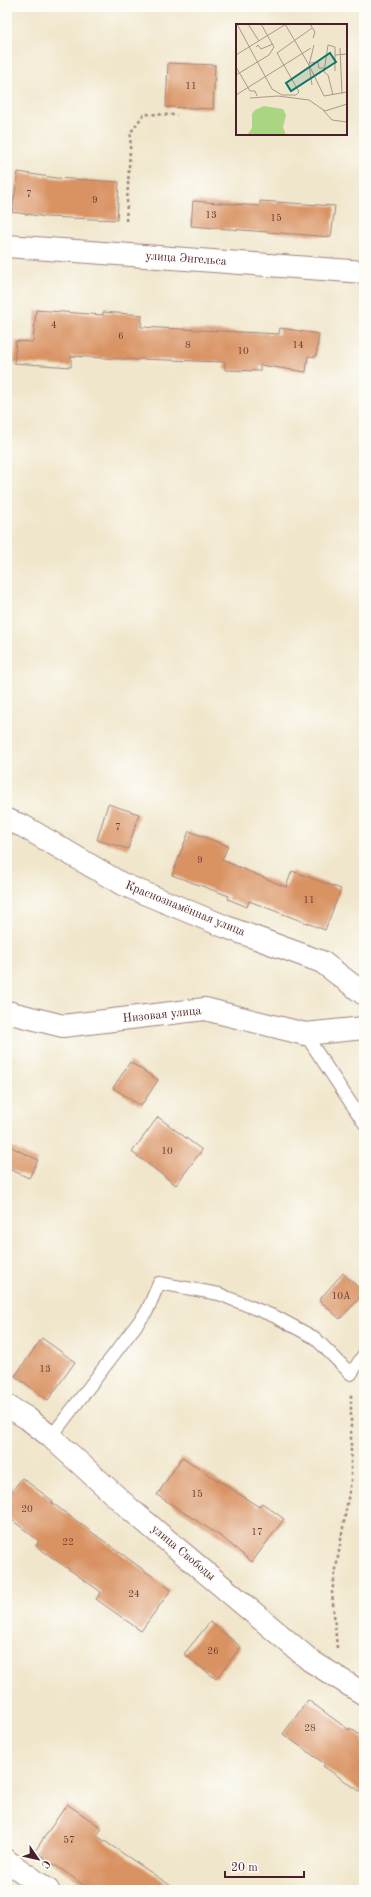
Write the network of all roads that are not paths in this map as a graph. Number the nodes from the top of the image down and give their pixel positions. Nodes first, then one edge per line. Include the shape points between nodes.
1 (7, 246) edge
2 (364, 272) edge
3 (7, 820) edge
4 (364, 994) edge
5 (7, 1012) edge
6 (364, 1028) edge
7 (305, 1034) junction
8 (364, 1123) edge
9 (364, 1354) edge
10 (7, 1406) edge
11 (51, 1437) junction
12 (364, 1694) edge
13 (7, 1861) edge
14 (48, 1890) edge

1 - 2 street, улица Энгельса
3 - 4 street, Краснознамённая улица via 23,826 122,884 226,927 322,962
5 - 7 street, Низовая улица via 63,1026 205,1009
6 - 7 street, Низовая улица
7 - 8 lane
9 - 11 lane via 351,1374 315,1338 276,1317 219,1294 159,1283 147,1311
10 - 11 street, улица Свободы
11 - 12 street, улица Свободы via 130,1509 310,1661
13 - 14 street

